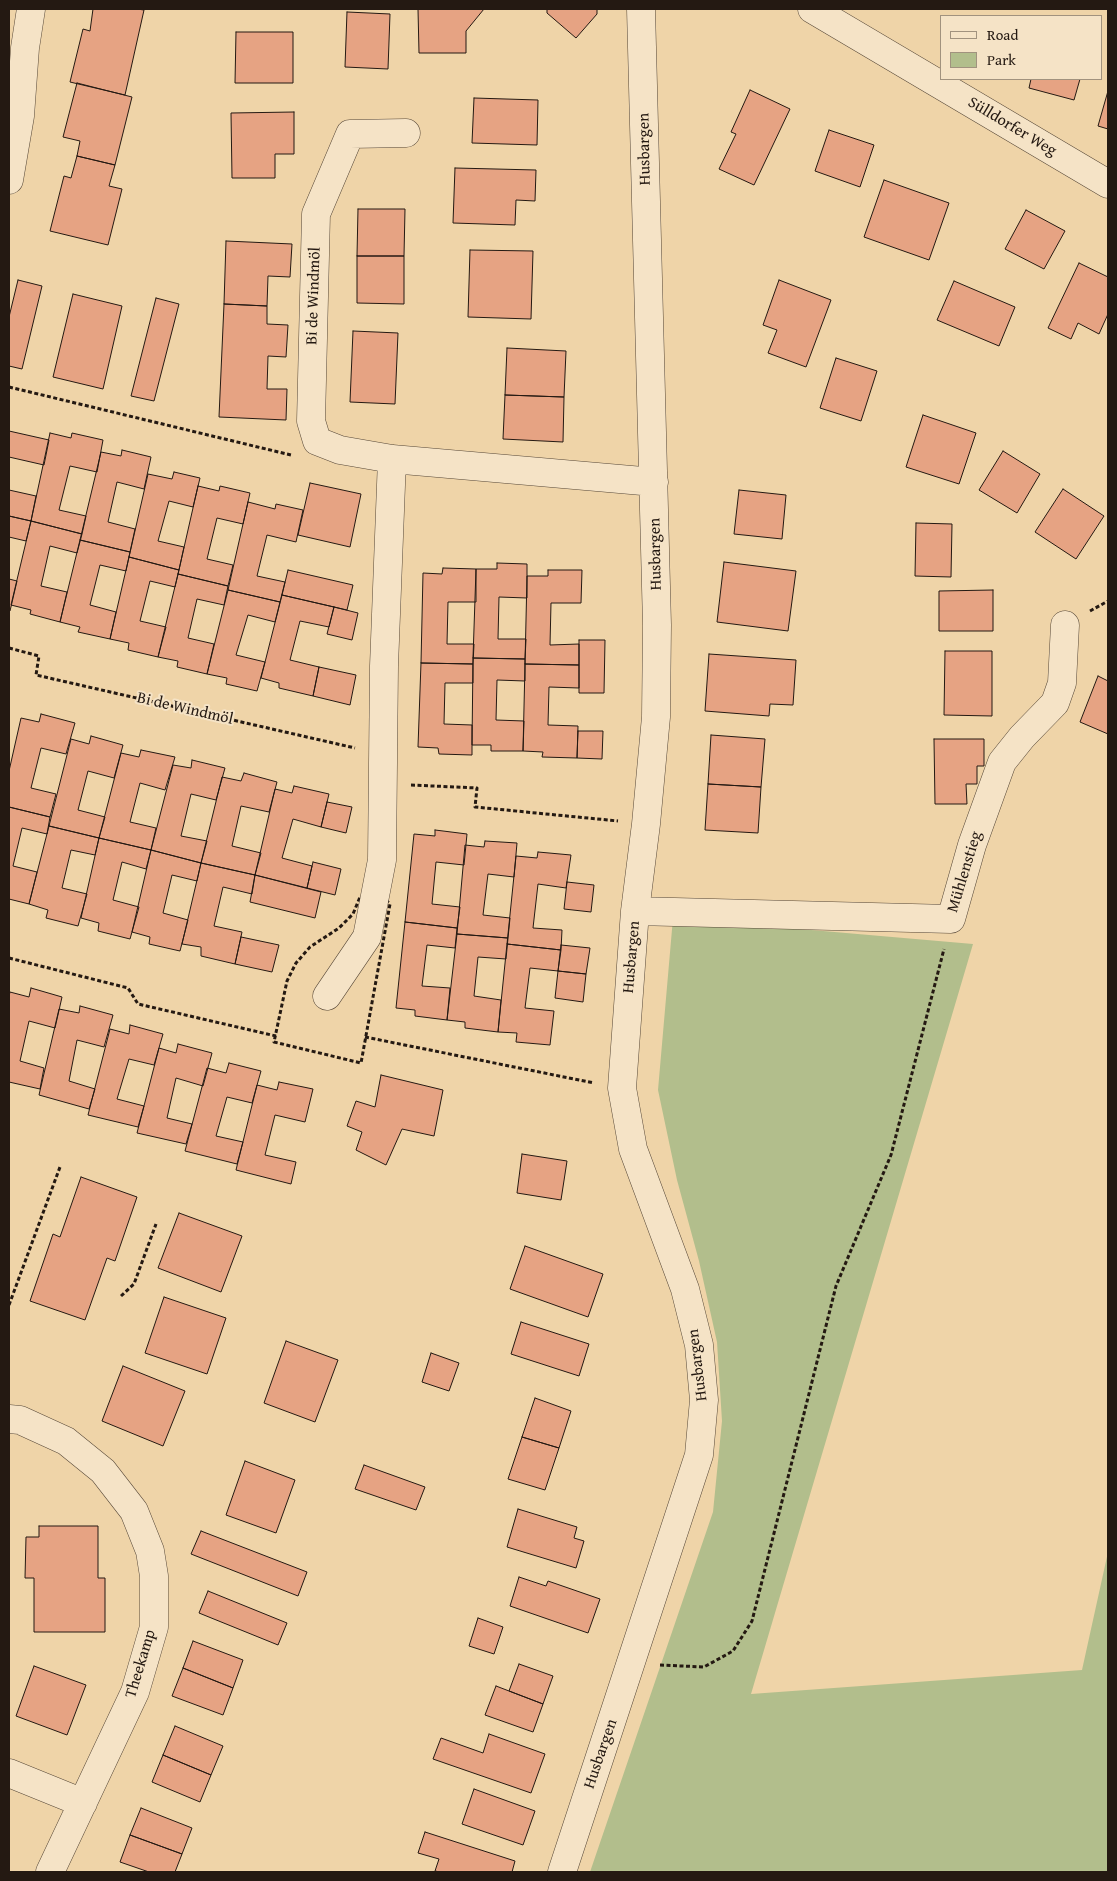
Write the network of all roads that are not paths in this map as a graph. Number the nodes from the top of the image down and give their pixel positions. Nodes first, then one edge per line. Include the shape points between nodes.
1 (30, 9) edge
2 (641, 9) edge
3 (812, 9) edge
4 (406, 133) dead end
5 (9, 180) edge
6 (1108, 184) edge
7 (392, 459) junction
8 (654, 482) junction
9 (1065, 625) dead end
10 (635, 911) junction
11 (327, 996) dead end
12 (9, 1419) edge
13 (9, 1773) edge
14 (83, 1803) junction
15 (50, 1872) edge
16 (562, 1872) edge

1 - 5 street via 20,116
2 - 8 street, Husbargen
3 - 6 street, Sülldorfer Weg
4 - 7 street, Bi de Windmöl via 350,134 316,214 311,421 317,441 340,450
7 - 8 street
7 - 11 street via 382,755 382,860 367,937
8 - 10 street, Husbargen via 656,717
9 - 10 street, Mühlenstieg via 1062,683 1054,703 1002,762 972,845 951,919
10 - 16 street, Husbargen via 622,1088 633,1149 685,1289 699,1345 704,1400 699,1456
12 - 14 street, Theekamp via 20,1420 66,1441 103,1471 134,1511 150,1551 154,1576 154,1628 135,1692
13 - 14 street
14 - 15 street, Theekamp

